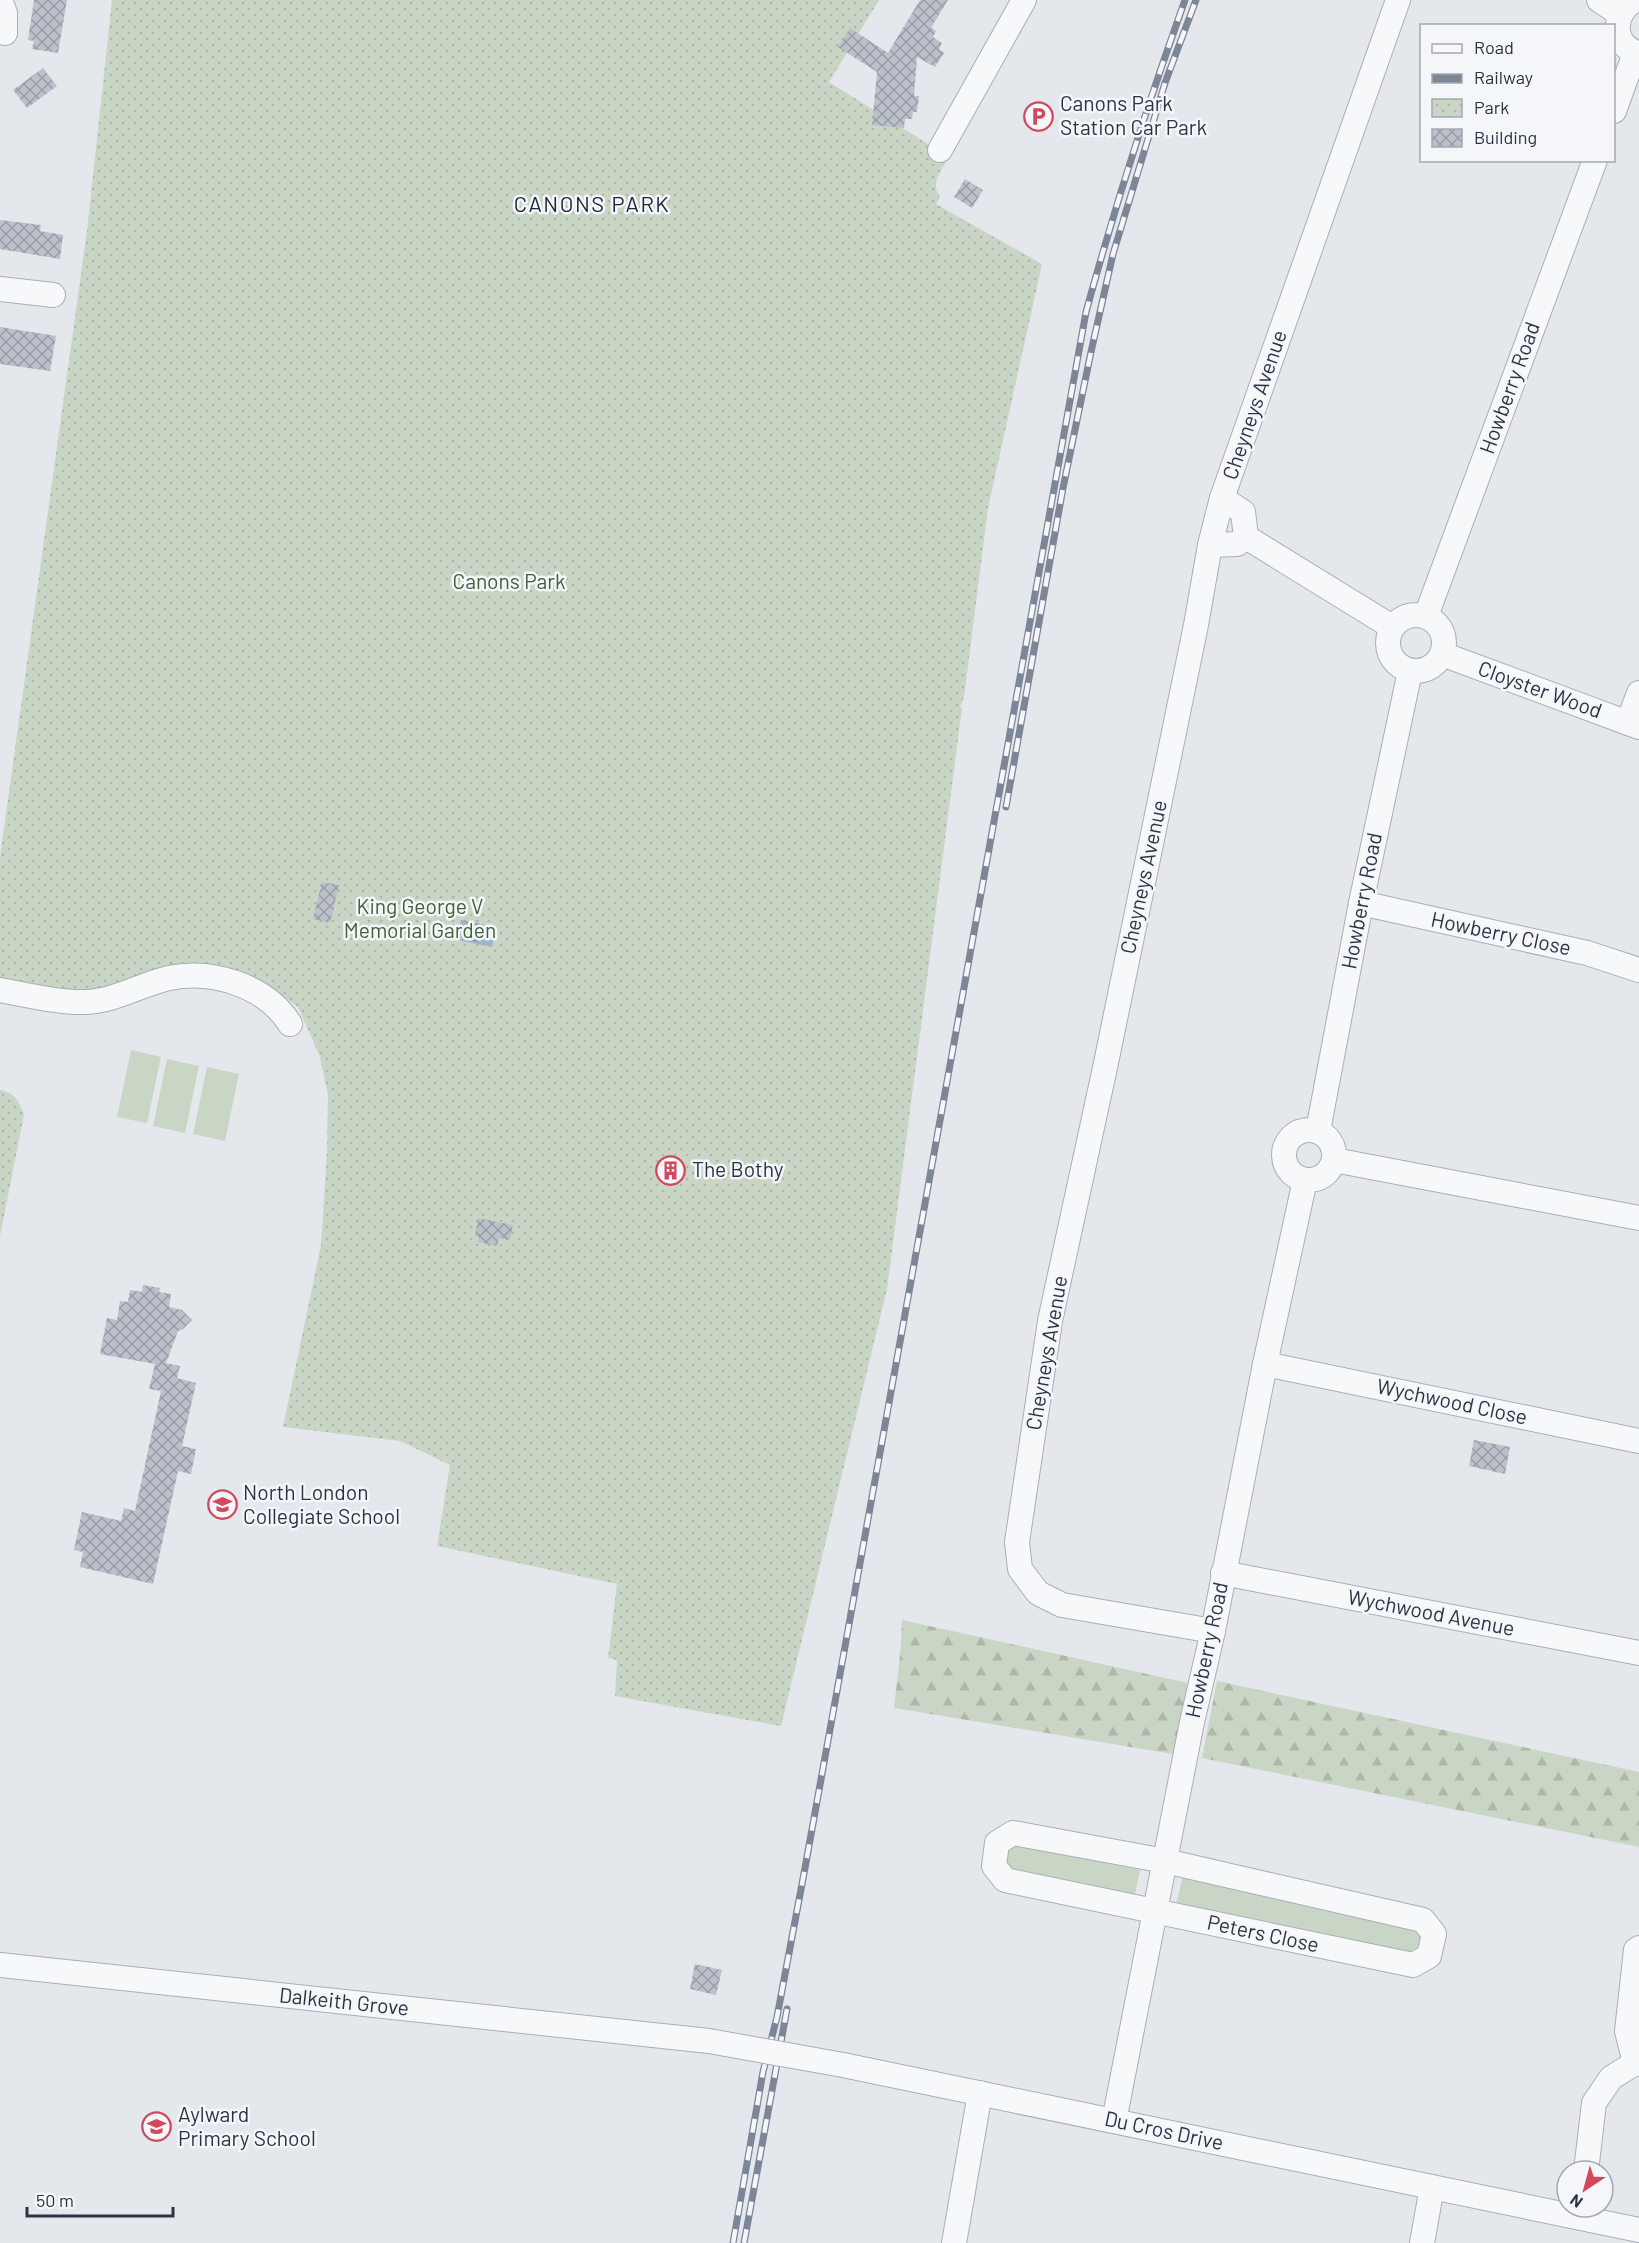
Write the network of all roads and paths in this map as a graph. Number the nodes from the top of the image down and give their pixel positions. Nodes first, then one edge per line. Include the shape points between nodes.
1 (0, 0) edge
2 (1024, 0) edge
3 (1398, 0) edge
4 (1599, 0) edge
5 (1627, 7) edge
6 (5, 33) dead end
7 (1637, 53) edge
8 (1615, 108) edge
9 (940, 150) dead end
10 (1594, 162) edge
11 (0, 289) edge
12 (52, 296) dead end
13 (1222, 498) junction
14 (1246, 537) junction
15 (1210, 545) junction
16 (1426, 616) junction
17 (1392, 627) junction
18 (1442, 654) junction
19 (1410, 671) junction
20 (1639, 693) edge
21 (1634, 725) edge
22 (1361, 903) junction
23 (1639, 970) edge
24 (0, 990) edge
25 (290, 1024) dead end
26 (1318, 1131) junction
27 (1334, 1160) junction
28 (1305, 1180) junction
29 (1639, 1218) edge
30 (1265, 1364) junction
31 (1639, 1441) edge
32 (1223, 1573) junction
33 (1213, 1631) junction
34 (1639, 1653) edge
35 (1165, 1861) junction
36 (1154, 1912) junction
37 (1639, 1948) edge
38 (0, 1965) edge
39 (698, 2039) joint
40 (1637, 2063) edge
41 (980, 2093) junction
42 (1114, 2121) junction
43 (1587, 2159) edge
44 (1432, 2187) junction
45 (1555, 2208) edge
46 (1604, 2219) edge
47 (1639, 2230) edge
48 (954, 2243) edge
49 (1422, 2243) edge

1 - 6 street
2 - 9 street
3 - 13 street, Cheyneys Avenue
4 - 5 street
5 - 7 street via 1618,32 1627,48
7 - 8 street
10 - 16 street, Howberry Road
11 - 12 street
13 - 14 street via 1243,512
13 - 15 street, Cheyneys Avenue
14 - 15 street via 1237,544
14 - 17 street
15 - 33 street, Cheyneys Avenue via 1050,1321 1017,1542 1020,1569 1038,1593 1062,1605
16 - 17 street via 1403,617
16 - 18 street via 1443,636
17 - 19 street via 1389,654 1401,668
18 - 19 street via 1426,670
18 - 21 street, Cloyster Wood
19 - 22 street, Howberry Road
20 - 21 street
22 - 23 street, Howberry Close via 1587,953
22 - 26 street, Howberry Road
24 - 25 street via 86,1002 171,978 208,977 254,991 278,1007
26 - 27 street via 1332,1146
26 - 28 street via 1301,1131 1288,1141 1285,1149 1286,1165
27 - 28 street via 1326,1173
27 - 29 street
28 - 30 street, Howberry Road
30 - 31 street, Wychwood Close
30 - 32 street, Howberry Road
32 - 33 street, Howberry Road
32 - 34 street, Wychwood Avenue
33 - 35 street, Howberry Road
35 - 36 street, Howberry Road
35 - 36 street, Peters Close via 1013,1833 997,1843 994,1866 1005,1880
35 - 36 street, Peters Close via 1423,1920 1434,1934 1429,1956 1413,1965
36 - 42 street, Howberry Road
37 - 40 street via 1627,2031
38 - 39 street, Dalkeith Grove
39 - 41 street, Du Cros Drive, bridge
40 - 43 street via 1611,2078 1594,2103
41 - 42 street, Du Cros Drive
41 - 48 street
42 - 44 street, Du Cros Drive
44 - 45 street, Du Cros Drive
44 - 49 street
46 - 47 street, Du Cros Drive

